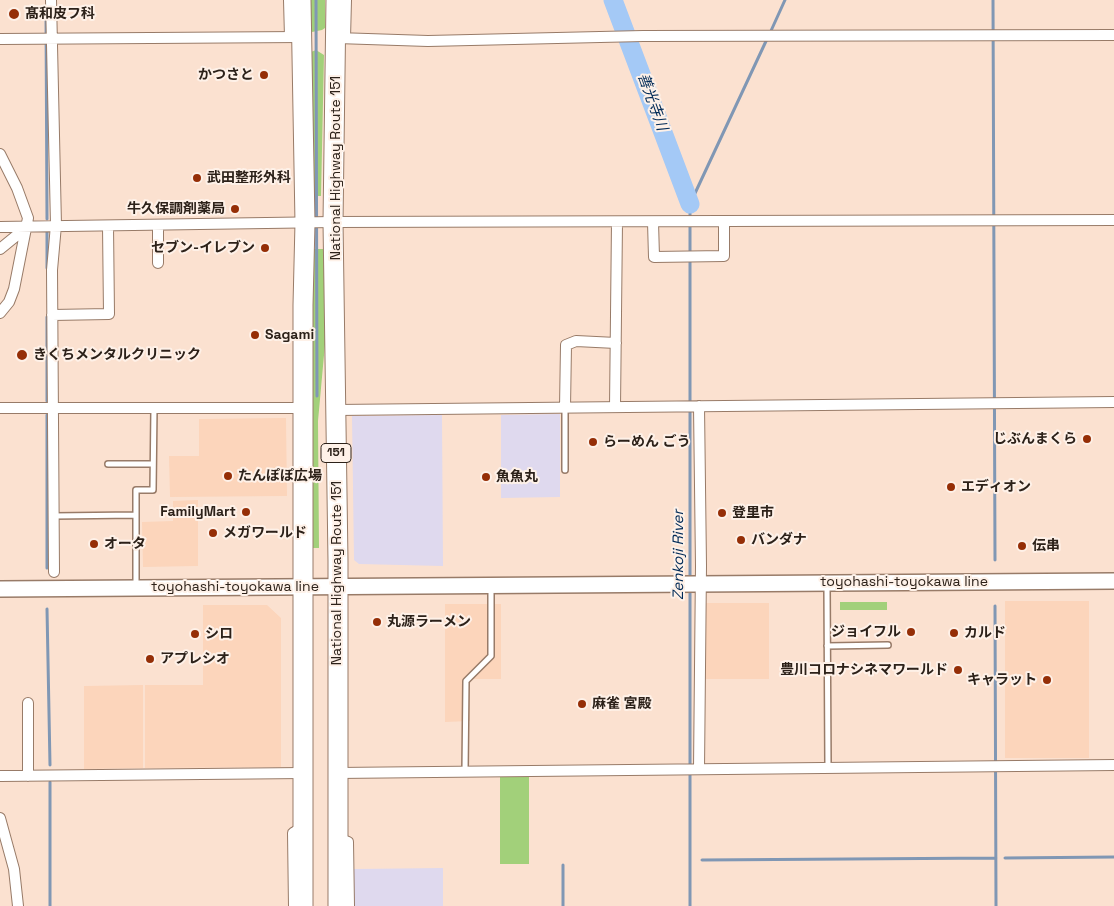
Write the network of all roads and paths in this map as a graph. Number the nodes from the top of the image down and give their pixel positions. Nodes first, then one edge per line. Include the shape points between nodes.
1 (51, 0) edge
2 (290, 0) edge
3 (301, 0) edge
4 (336, 0) edge
5 (346, 0) edge
6 (1114, 35) edge
7 (295, 37) junction
8 (52, 38) junction
9 (341, 38) junction
10 (0, 39) edge
11 (0, 154) edge
12 (1114, 220) edge
13 (305, 222) junction
14 (333, 222) junction
15 (617, 222) junction
16 (653, 222) junction
17 (724, 222) junction
18 (56, 225) junction
19 (158, 225) junction
20 (0, 226) edge
21 (108, 226) junction
22 (27, 227) junction
23 (0, 250) edge
24 (158, 263) dead end
25 (0, 313) edge
26 (52, 315) junction
27 (616, 343) junction
28 (1114, 402) edge
29 (691, 406) junction
30 (615, 407) junction
31 (0, 408) edge
32 (52, 408) junction
33 (154, 408) junction
34 (303, 408) junction
35 (565, 408) junction
36 (336, 410) junction
37 (108, 464) dead end
38 (154, 464) junction
39 (565, 470) dead end
40 (136, 515) junction
41 (53, 516) junction
42 (54, 572) dead end
43 (1114, 581) edge
44 (827, 582) junction
45 (692, 584) junction
46 (303, 586) junction
47 (338, 586) junction
48 (491, 586) junction
49 (136, 588) junction
50 (0, 589) edge
51 (888, 645) dead end
52 (827, 646) junction
53 (28, 703) dead end
54 (1114, 765) edge
55 (828, 768) junction
56 (693, 770) junction
57 (465, 772) junction
58 (303, 773) junction
59 (337, 773) junction
60 (0, 776) edge
61 (28, 776) junction
62 (0, 818) edge
63 (303, 827) junction
64 (337, 838) junction
65 (18, 906) edge
66 (294, 906) edge
67 (304, 906) edge
68 (338, 906) edge
69 (349, 906) edge

1 - 8 street
2 - 7 street
3 - 7 highway, 151
4 - 9 highway, National Highway Route 151 / 151
5 - 9 street
6 - 9 street via 428,41
7 - 8 street
7 - 13 highway, 151
8 - 10 street
8 - 18 street
9 - 14 highway, National Highway Route 151 / 151
11 - 22 street via 26,212
12 - 17 street
13 - 14 street
13 - 19 street
13 - 34 highway, 151
14 - 15 street
14 - 36 highway, National Highway Route 151 / 151
15 - 16 street
15 - 27 street
16 - 17 street
16 - 17 street via 654,257 724,256
18 - 21 street
18 - 22 street
18 - 26 street
19 - 21 street
19 - 24 street
20 - 22 street
21 - 26 street via 109,314
22 - 23 street
22 - 25 street via 14,289
26 - 32 street
27 - 30 street
27 - 35 street via 576,341 566,345
28 - 29 street
29 - 30 street
29 - 45 street
30 - 35 street
31 - 32 street
32 - 33 street
32 - 41 street
33 - 34 street
33 - 38 lane
34 - 46 highway, 151
35 - 36 street
35 - 39 lane
36 - 47 highway, National Highway Route 151 / 151
37 - 38 lane
38 - 40 lane via 154,490 136,490
40 - 41 lane
40 - 49 lane
41 - 42 street
43 - 44 main road, toyohashi-toyokawa line
44 - 45 main road, toyohashi-toyokawa line
44 - 52 lane
45 - 48 main road, toyohashi-toyokawa line
45 - 56 street
46 - 47 main road, toyohashi-toyokawa line
46 - 49 main road, toyohashi-toyokawa line
46 - 58 highway, 151
47 - 48 main road, toyohashi-toyokawa line
47 - 59 highway, National Highway Route 151 / 151
48 - 57 lane via 491,656 466,681
49 - 50 main road, toyohashi-toyokawa line
51 - 52 lane
52 - 55 lane
53 - 61 street
54 - 55 street
55 - 56 street
56 - 57 street
57 - 59 street
58 - 61 street
58 - 63 highway, 151
59 - 64 highway, National Highway Route 151 / 151
60 - 61 street
62 - 65 street via 14,869
63 - 66 street via 293,833
63 - 67 highway, 151
64 - 68 highway, National Highway Route 151 / 151
64 - 69 street via 348,842

